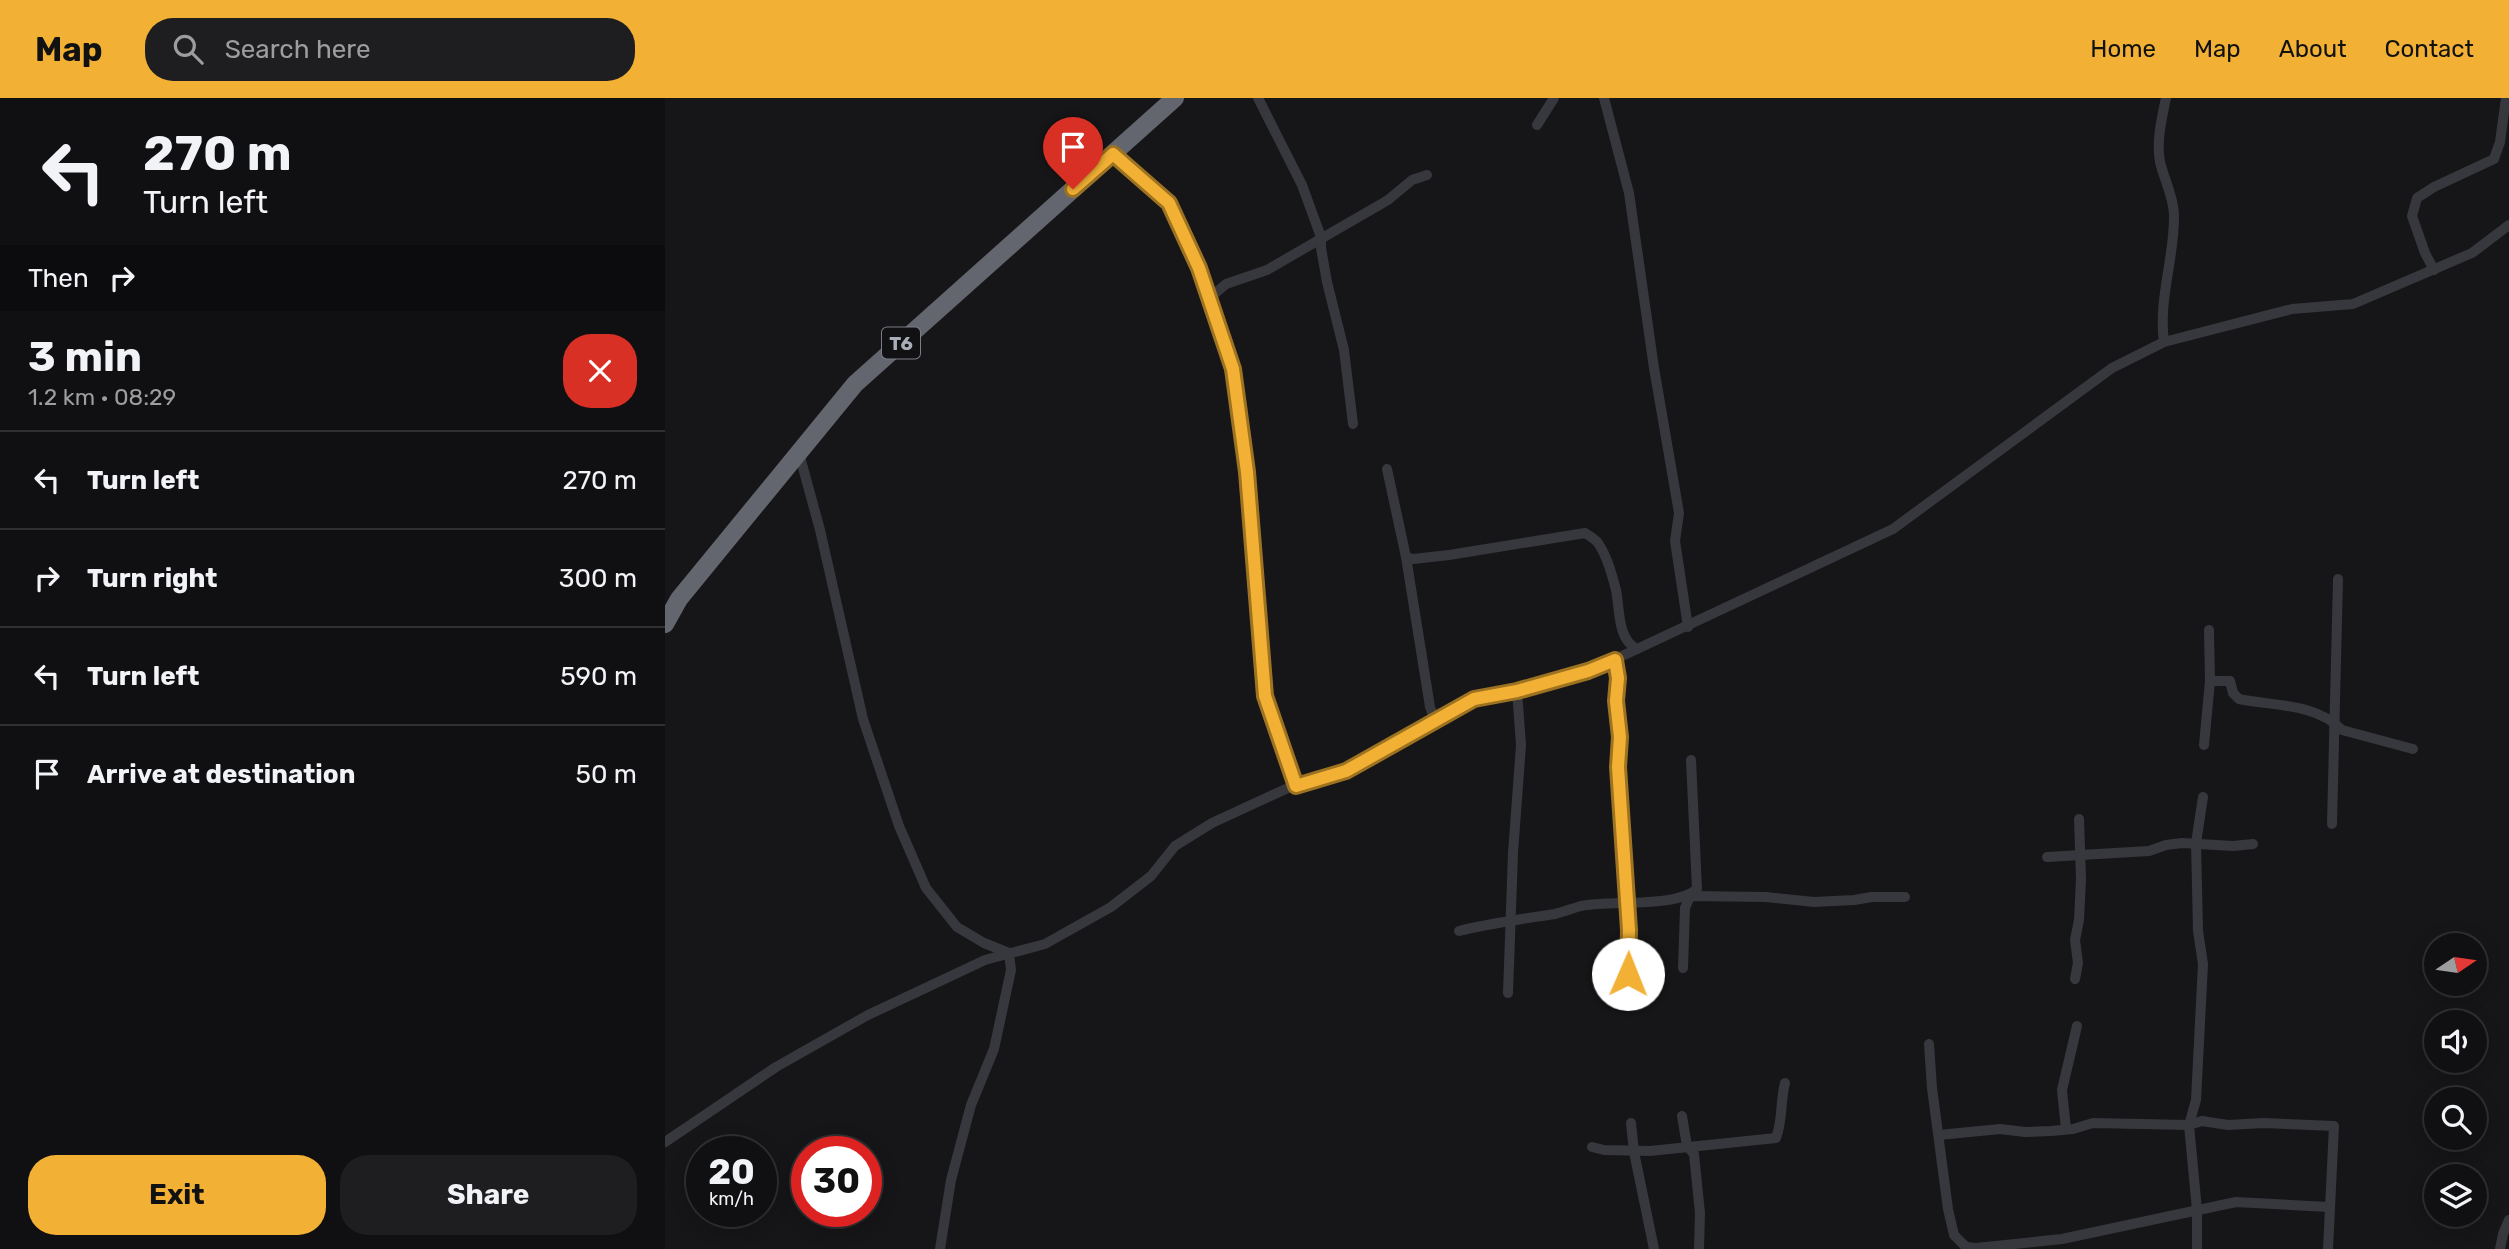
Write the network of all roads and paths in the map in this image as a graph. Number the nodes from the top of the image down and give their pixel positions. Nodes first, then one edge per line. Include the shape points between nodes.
1 (1175, 98) edge
2 (1258, 98) edge
3 (1554, 98) edge
4 (1604, 98) edge
5 (2166, 98) edge
6 (2506, 98) edge
7 (1537, 125) dead end
8 (1113, 154) junction
9 (1427, 175) dead end
10 (2509, 225) edge
11 (1321, 237) junction
12 (2434, 270) junction
13 (1212, 296) dead end
14 (2164, 342) junction
15 (1353, 424) dead end
16 (799, 453) junction
17 (1387, 469) dead end
18 (1406, 557) junction
19 (2338, 579) dead end
20 (665, 624) edge
21 (1688, 627) junction
22 (2209, 630) dead end
23 (1637, 649) junction
24 (1615, 660) junction
25 (2210, 681) junction
26 (1517, 691) junction
27 (1435, 720) junction
28 (2334, 721) junction
29 (2204, 745) dead end
30 (2413, 749) dead end
31 (1691, 760) dead end
32 (1296, 786) junction
33 (2203, 797) dead end
34 (2079, 819) dead end
35 (2332, 824) dead end
36 (2196, 843) junction
37 (2253, 844) dead end
38 (2079, 856) junction
39 (2047, 857) dead end
40 (1690, 895) junction
41 (1905, 897) dead end
42 (1628, 903) junction
43 (1511, 920) junction
44 (1459, 931) dead end
45 (1009, 953) junction
46 (1683, 968) dead end
47 (1628, 974) dead end
48 (2075, 979) dead end
49 (1508, 993) dead end
50 (2077, 1026) dead end
51 (1929, 1044) dead end
52 (1785, 1083) dead end
53 (1682, 1116) dead end
54 (1631, 1123) dead end
55 (2189, 1125) junction
56 (2066, 1129) junction
57 (1939, 1135) junction
58 (665, 1142) edge
59 (1687, 1146) junction
60 (1592, 1147) dead end
61 (1634, 1152) junction
62 (2328, 1207) junction
63 (2197, 1210) junction
64 (2509, 1220) edge
65 (1964, 1248) edge
66 (940, 1249) edge
67 (1654, 1249) edge
68 (1699, 1249) edge
69 (2197, 1249) edge
70 (2328, 1249) edge
71 (2500, 1249) edge

1 - 8 highway, T6
2 - 11 street
3 - 7 street
4 - 21 street via 1629,193 1679,513 1675,541
5 - 14 street via 2158,148 2174,211 2161,320
6 - 12 street via 2494,159 2417,198 2413,216
8 - 16 highway, T6 via 855,384
8 - 32 street via 1169,203 1199,268 1233,369 1247,472 1265,696
9 - 11 street
10 - 12 street via 2472,253
11 - 13 street via 1267,270 1226,284
11 - 15 street via 1344,349
12 - 14 street via 2353,304 2292,309
14 - 21 street via 2112,368 1893,530
16 - 20 highway, T6 via 680,598
16 - 45 street via 863,719 898,826 926,888 957,927
17 - 18 street
18 - 23 street via 1449,555 1585,533 1597,542 1607,561 1625,636
18 - 27 street
19 - 28 street
21 - 23 street
22 - 25 street
23 - 24 street
24 - 26 street
24 - 42 street
25 - 28 street via 2230,681 2239,699 2315,712
25 - 29 street
26 - 27 street via 1474,699
26 - 43 street via 1521,745
27 - 32 street via 1346,771
28 - 30 street via 2342,730
28 - 35 street
31 - 40 street via 1697,889
32 - 45 street via 1212,823 1175,846 1151,876 1111,906 1045,944
33 - 36 street
34 - 38 street
36 - 37 street
36 - 38 street
36 - 55 street via 2203,964 2196,1100
38 - 39 street
38 - 48 street
40 - 41 street via 1814,902
40 - 42 street
40 - 46 street via 1685,908
42 - 43 street via 1583,906
42 - 47 street
43 - 44 street
43 - 49 street
45 - 58 street via 856,1022 776,1067
45 - 66 street via 1011,970 994,1049 971,1105 951,1180
50 - 56 street via 2062,1090
51 - 57 street
52 - 59 street via 1776,1138
53 - 59 street
54 - 61 street
55 - 56 street via 2093,1123
55 - 62 street via 2202,1121 2333,1126
55 - 63 street
56 - 57 street
57 - 65 street via 1954,1235
59 - 61 street
59 - 68 street via 1695,1154
60 - 61 street
61 - 67 street
62 - 63 street via 2237,1202
62 - 70 street
63 - 65 street via 2062,1239
63 - 69 street
64 - 71 street

